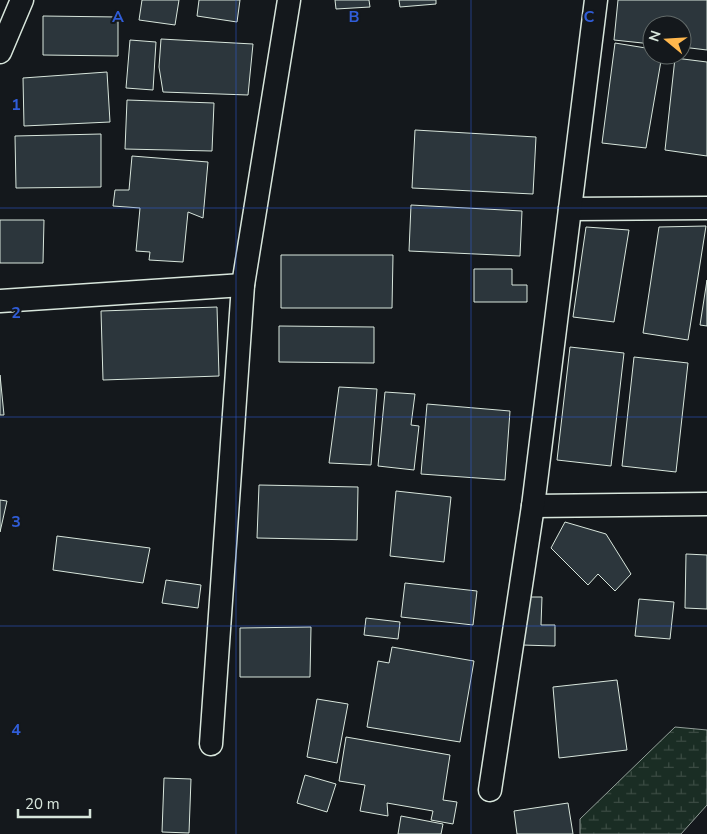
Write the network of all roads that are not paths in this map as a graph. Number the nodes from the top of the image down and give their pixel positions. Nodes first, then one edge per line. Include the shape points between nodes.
1 (22, 0) edge
2 (289, 0) edge
3 (596, 0) edge
4 (0, 52) edge
5 (707, 208) edge
6 (570, 209) junction
7 (242, 285) junction
8 (0, 301) edge
9 (707, 504) edge
10 (533, 506) junction
11 (211, 744) dead end
12 (490, 790) dead end

1 - 4 street
2 - 7 street
3 - 6 street
5 - 6 street
6 - 10 street
7 - 8 street
7 - 11 street
9 - 10 street
10 - 12 street

